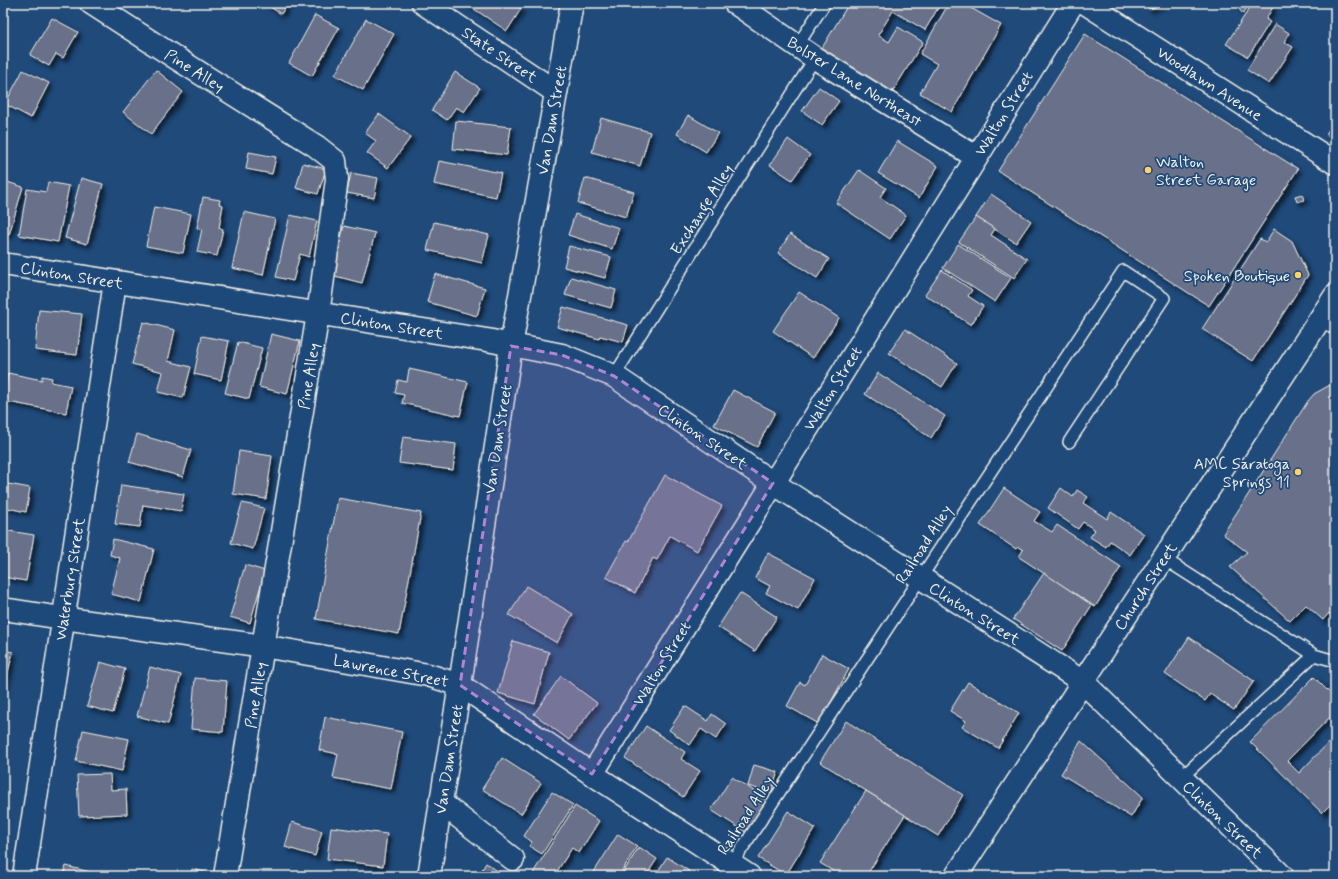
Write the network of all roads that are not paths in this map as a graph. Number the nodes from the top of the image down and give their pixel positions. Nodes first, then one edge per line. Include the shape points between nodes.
1 (91, 3) edge
2 (423, 3) edge
3 (572, 3) edge
4 (735, 3) edge
5 (825, 3) edge
6 (1073, 3) edge
7 (1085, 3) edge
8 (806, 52) junction
9 (556, 92) junction
10 (976, 157) junction
11 (1335, 163) edge
12 (3, 264) edge
13 (115, 282) junction
14 (1331, 311) edge
15 (318, 314) junction
16 (511, 346) junction
17 (614, 376) junction
18 (1069, 442) dead end
19 (773, 483) junction
20 (1163, 558) junction
21 (920, 579) junction
22 (3, 609) edge
23 (62, 618) junction
24 (264, 646) junction
25 (1314, 655) junction
26 (1335, 661) edge
27 (1083, 682) junction
28 (460, 684) junction
29 (592, 774) junction
30 (1181, 778) junction
31 (440, 802) junction
32 (513, 858) dead end
33 (728, 870) edge
34 (24, 876) edge
35 (225, 876) edge
36 (429, 876) edge
37 (749, 876) edge
38 (956, 876) edge
39 (1282, 876) edge

1 - 15 street, Pine Alley via 316,146 335,161 337,179
2 - 9 street, State Street
3 - 9 street, Van Dam Street
4 - 8 street, Bolster Lane Northeast
5 - 8 lane, Exchange Alley
6 - 10 street, Walton Street
7 - 11 street, Woodlawn Avenue
8 - 10 street, Bolster Lane Northeast
8 - 17 lane, Exchange Alley
9 - 16 street, Van Dam Street
10 - 19 street, Walton Street
12 - 13 street, Clinton Street
13 - 15 street, Clinton Street
13 - 23 street, Waterbury Street
14 - 20 street, Church Street
15 - 16 street, Clinton Street
15 - 24 street, Pine Alley
16 - 17 street, Clinton Street via 562,355
16 - 28 street, Van Dam Street
17 - 19 street, Clinton Street
18 - 21 lane, Railroad Alley via 1164,298 1122,271
19 - 21 street, Clinton Street
19 - 29 street, Walton Street
20 - 25 lane
20 - 27 street, Church Street
21 - 27 street, Clinton Street
21 - 33 lane, Railroad Alley
22 - 23 street, Lawrence Street
23 - 24 street, Lawrence Street
23 - 34 street, Waterbury Street
24 - 28 street, Lawrence Street via 428,675
24 - 35 street, Pine Alley
25 - 26 lane
25 - 30 lane
27 - 30 street, Clinton Street
27 - 38 street, Church Street
28 - 29 street, Lawrence Street
28 - 31 street, Van Dam Street
29 - 33 street, Lawrence Street
30 - 39 street, Clinton Street
31 - 32 street
31 - 36 street, Van Dam Street
33 - 37 street, Lawrence Street

